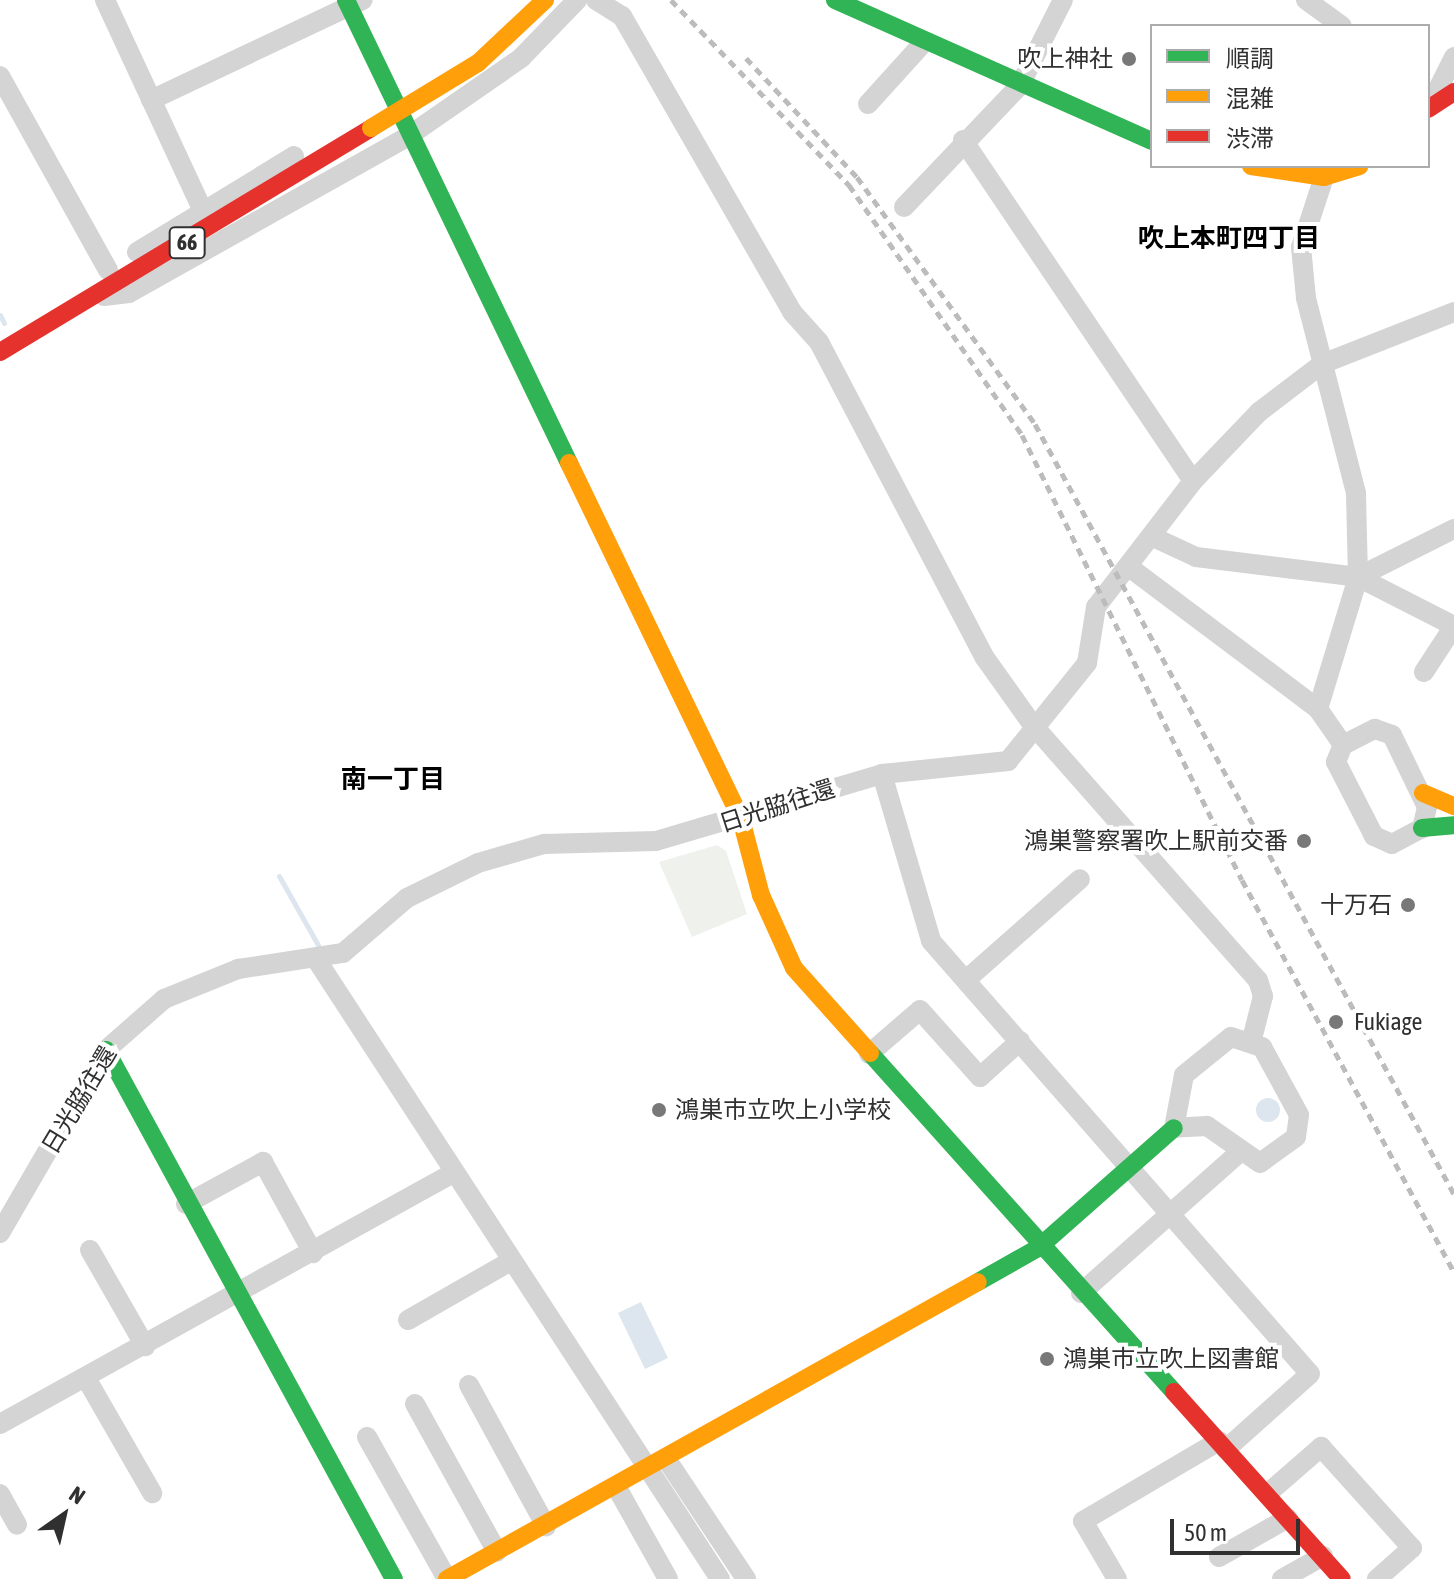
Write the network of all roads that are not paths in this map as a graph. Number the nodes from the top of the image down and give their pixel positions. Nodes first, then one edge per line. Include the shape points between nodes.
1 (105, 0) edge
2 (526, 0) edge
3 (545, 0) edge
4 (577, 0) edge
5 (596, 0) edge
6 (835, 0) edge
7 (1063, 0) edge
8 (1306, 0) edge
9 (353, 2) edge
10 (1339, 24) edge
11 (924, 42) junction
12 (1454, 57) edge
13 (0, 76) edge
14 (1020, 85) junction
15 (1435, 98) edge
16 (151, 100) junction
17 (392, 100) junction
18 (868, 104) dead end
19 (410, 135) junction
20 (963, 140) junction
21 (1150, 140) edge
22 (1264, 168) edge
23 (1353, 168) edge
24 (1324, 177) junction
25 (904, 207) dead end
26 (202, 209) junction
27 (108, 270) junction
28 (97, 294) junction
29 (1454, 312) edge
30 (0, 352) edge
31 (1322, 364) junction
32 (1193, 481) junction
33 (1454, 529) edge
34 (1153, 537) junction
35 (1129, 567) junction
36 (1358, 577) junction
37 (1454, 626) edge
38 (1424, 672) dead end
39 (1318, 709) junction
40 (1032, 724) junction
41 (1343, 745) junction
42 (882, 774) junction
43 (1423, 793) junction
44 (1454, 806) edge
45 (741, 819) junction
46 (1454, 825) edge
47 (1422, 828) junction
48 (1080, 879) dead end
49 (318, 962) junction
50 (966, 980) junction
51 (1252, 1039) junction
52 (1020, 1041) junction
53 (106, 1050) junction
54 (869, 1054) junction
55 (1174, 1128) junction
56 (1241, 1151) junction
57 (1130, 1169) junction
58 (453, 1173) junction
59 (186, 1204) junction
60 (1169, 1214) junction
61 (0, 1233) edge
62 (1038, 1248) junction
63 (90, 1250) dead end
64 (313, 1253) junction
65 (511, 1261) junction
66 (1081, 1293) junction
67 (235, 1298) junction
68 (408, 1320) dead end
69 (145, 1346) junction
70 (86, 1378) junction
71 (469, 1385) dead end
72 (415, 1404) dead end
73 (0, 1424) edge
74 (367, 1437) dead end
75 (1222, 1445) junction
76 (667, 1460) junction
77 (648, 1471) junction
78 (617, 1488) junction
79 (152, 1493) dead end
80 (0, 1494) edge
81 (1267, 1494) junction
82 (1288, 1518) junction
83 (17, 1525) dead end
84 (546, 1526) junction
85 (1323, 1556) junction
86 (1219, 1557) dead end
87 (489, 1564) edge
88 (718, 1578) edge
89 (394, 1579) edge
90 (447, 1579) edge
91 (668, 1579) edge
92 (746, 1579) edge
93 (1117, 1579) edge
94 (1282, 1579) edge
95 (1342, 1579) edge
96 (1377, 1579) edge

1 - 16 street
2 - 17 street via 478,45
3 - 28 street, 66, bridge via 478,63
4 - 19 street via 521,58
5 - 40 street via 622,16 792,312 819,342 931,565
6 - 11 street
7 - 14 street
8 - 10 street
9 - 16 street
9 - 17 street
11 - 14 street
11 - 18 street
12 - 15 street
13 - 27 street
14 - 20 street
14 - 21 street
16 - 26 street
17 - 19 street
17 - 26 street
19 - 28 street via 129,293
19 - 45 street
20 - 25 street
20 - 32 street
22 - 24 street
23 - 24 street
24 - 31 street via 1301,247
26 - 27 street
27 - 28 street
28 - 30 street, 66
29 - 31 street, 日光脇往還
31 - 32 street, 日光脇往還 via 1259,412
31 - 36 street via 1356,493
32 - 34 street, 日光脇往還
33 - 36 street
34 - 35 street, 日光脇往還
34 - 36 street via 1196,557
35 - 39 street
35 - 40 street, 日光脇往還 via 1096,607 1087,663
36 - 37 street
36 - 39 street
37 - 38 street
39 - 41 street
40 - 42 street, 日光脇往還 via 1008,761
40 - 51 street via 1258,980 1263,996
41 - 43 street via 1384,729
41 - 47 street via 1336,762 1374,836 1392,844
42 - 45 street, 日光脇往還
42 - 50 street via 931,941
43 - 44 street
43 - 47 street
45 - 49 street, 日光脇往還 via 656,841 544,844 478,863 407,898 343,953
45 - 54 street via 761,895 794,968
46 - 47 street
48 - 50 street
49 - 53 street, 日光脇往還 via 238,969 164,999
49 - 58 street
50 - 52 street
51 - 55 street via 1220,1041 1191,1066
51 - 56 street via 1300,1126 1270,1159 1251,1160
52 - 54 street via 980,1077 920,1010
52 - 57 street
53 - 59 street
53 - 61 street, 日光脇往還
54 - 62 street
55 - 56 street via 1207,1126
55 - 57 street
56 - 60 street
57 - 60 street
57 - 62 street
58 - 64 street
58 - 65 street
59 - 64 street via 263,1162
59 - 67 street
60 - 66 street
60 - 75 street via 1310,1374
62 - 66 street
62 - 76 street
63 - 69 street
64 - 67 street
65 - 68 street
65 - 77 street
66 - 75 street
67 - 69 street
67 - 89 street
69 - 70 street
70 - 73 street
70 - 79 street
71 - 84 street
72 - 87 street
74 - 90 street
75 - 81 street
75 - 93 street via 1083,1521
76 - 77 street
76 - 92 street
77 - 78 street
77 - 88 street
78 - 84 street
78 - 91 street
80 - 83 street
81 - 82 street
81 - 96 street via 1321,1447 1412,1548
82 - 85 street
82 - 86 street
84 - 87 street
85 - 94 street
85 - 95 street
87 - 90 street

